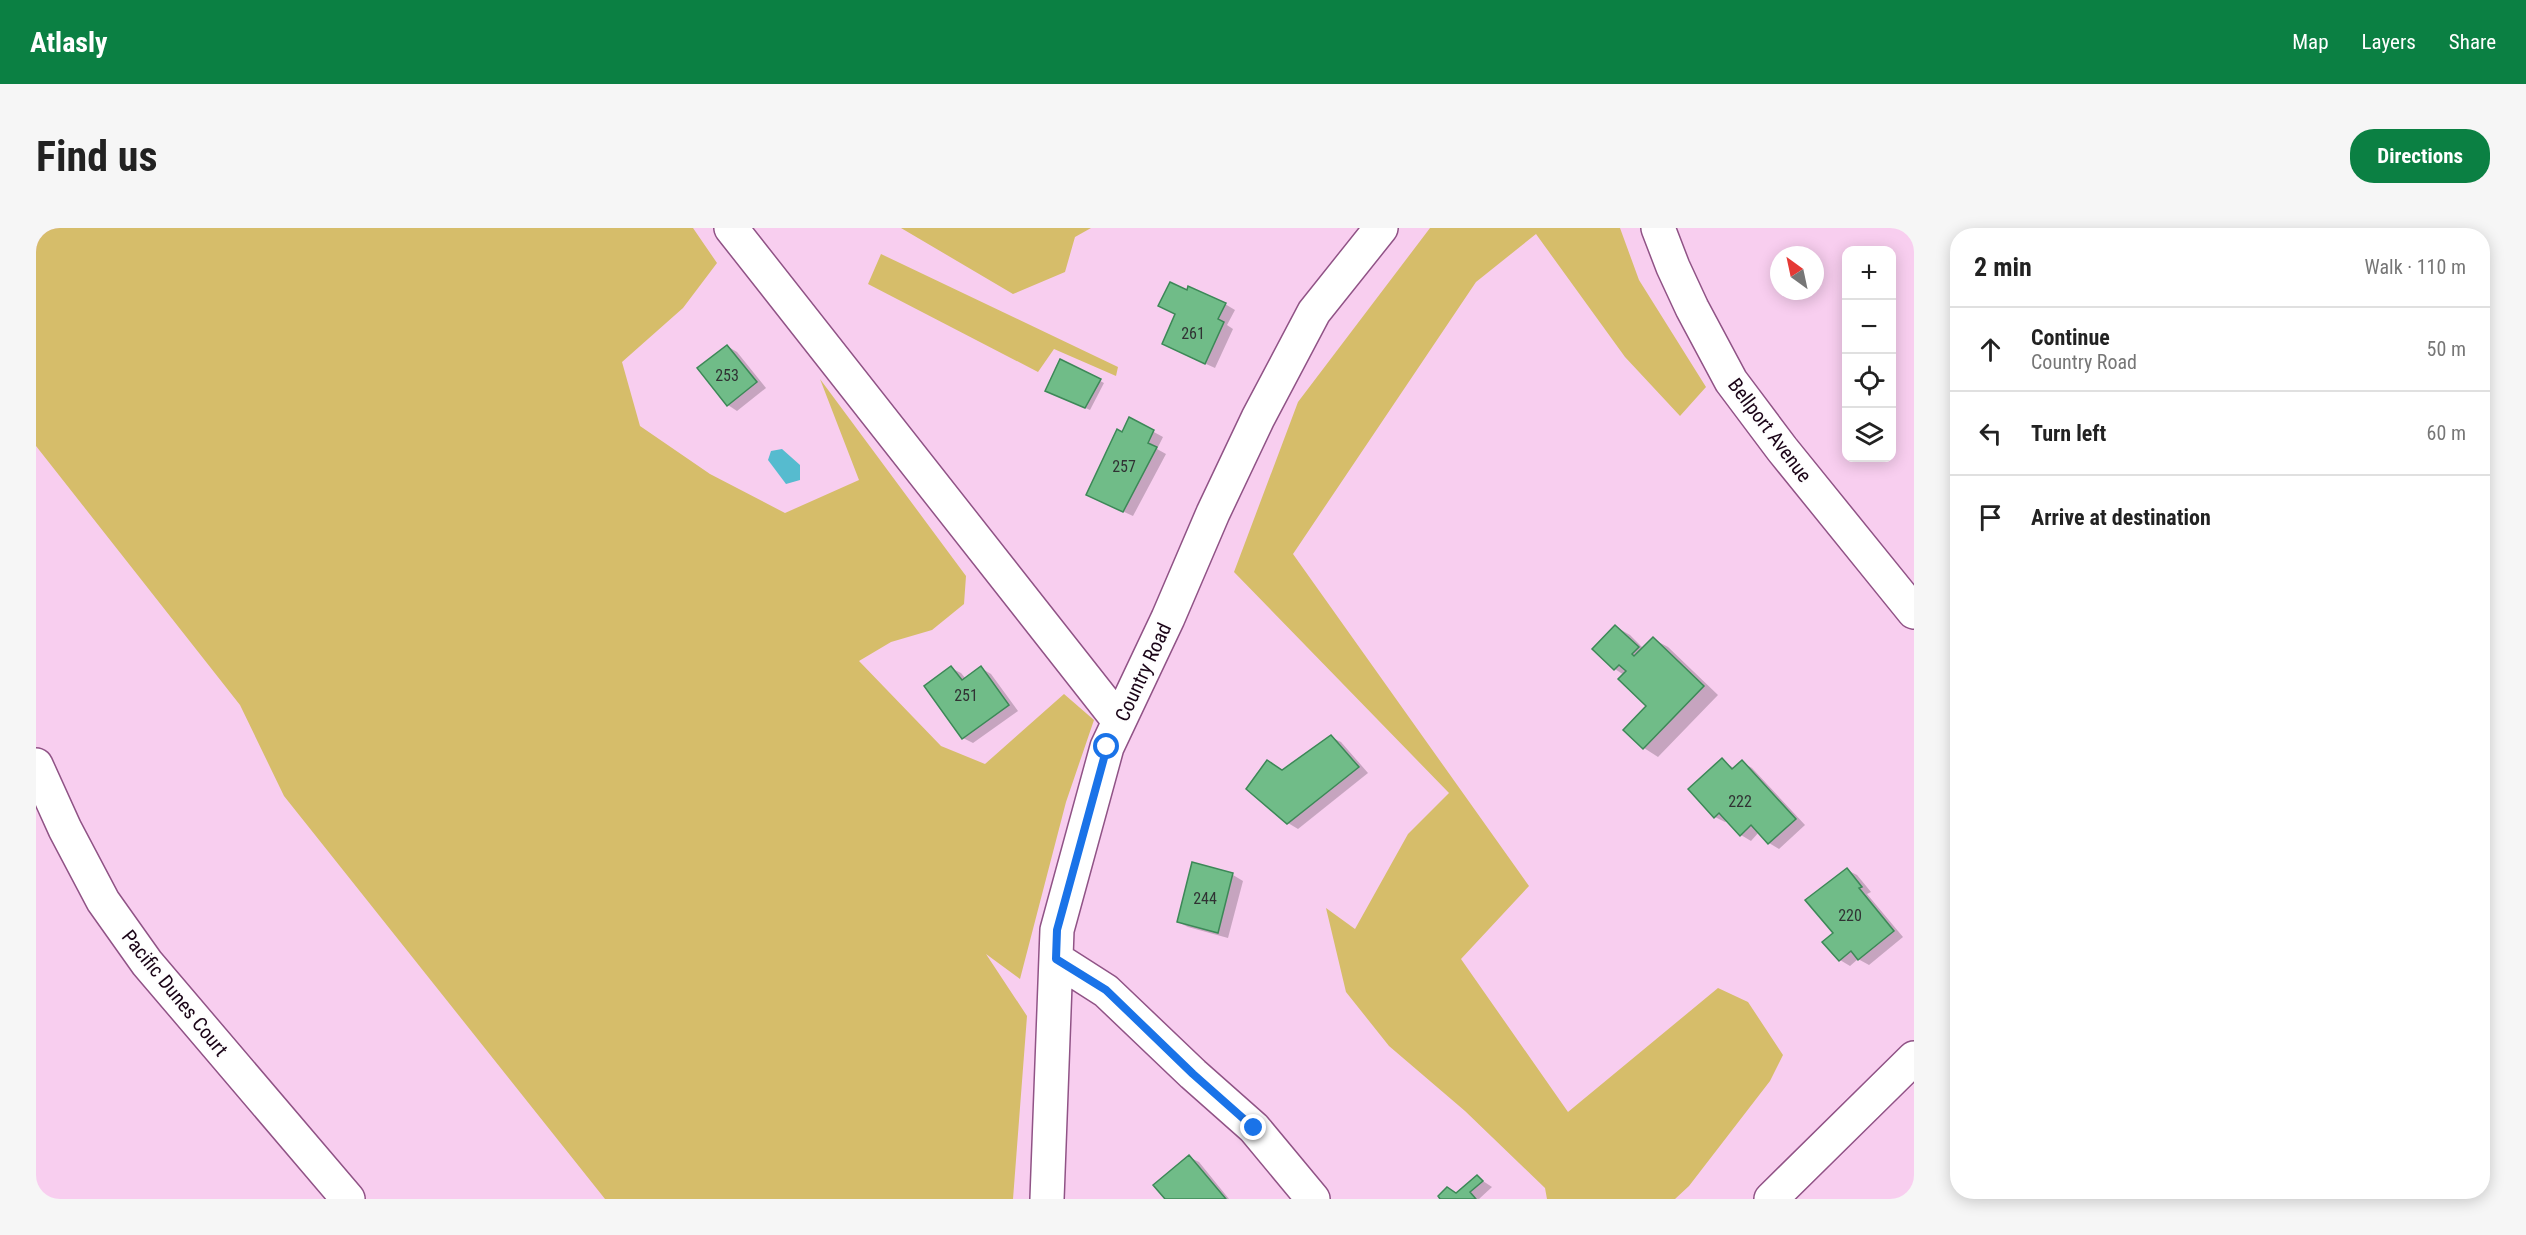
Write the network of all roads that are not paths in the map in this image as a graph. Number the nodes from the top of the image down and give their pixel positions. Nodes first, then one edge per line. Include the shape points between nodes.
1 (731, 228) edge
2 (1381, 228) edge
3 (1658, 228) edge
4 (1914, 612) edge
5 (1119, 722) junction
6 (36, 765) edge
7 (1056, 959) junction
8 (1914, 1058) edge
9 (348, 1199) edge
10 (1047, 1199) edge
11 (1313, 1199) edge
12 (1771, 1199) edge

1 - 5 street
2 - 5 street, Country Road via 1314,312 1213,513
3 - 4 street, Bellport Avenue via 1672,267 1731,381
5 - 7 street, Country Road via 1107,747 1057,930
6 - 9 street, Pacific Dunes Court via 103,901 147,963
7 - 10 street, Country Road
7 - 11 street via 1106,990 1254,1128
8 - 12 street

